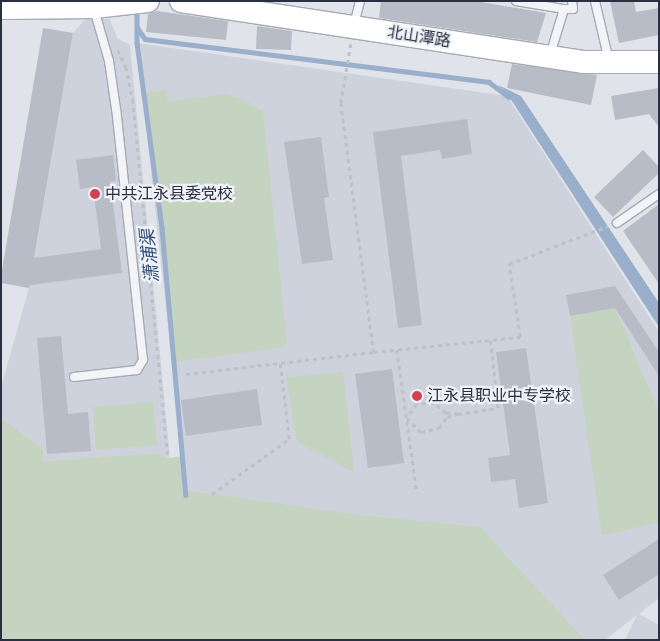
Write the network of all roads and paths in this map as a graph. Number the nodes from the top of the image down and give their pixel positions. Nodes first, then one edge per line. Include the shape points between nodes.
1 (148, 1) edge
2 (182, 1) edge
3 (360, 1) edge
4 (516, 1) edge
5 (572, 1) edge
6 (596, 1) edge
7 (93, 4) edge
8 (1, 8) edge
9 (564, 9) junction
10 (354, 28) junction
11 (113, 42) dead end
12 (350, 51) dead end
13 (550, 57) junction
14 (609, 62) junction
15 (659, 62) edge
16 (659, 194) edge
17 (617, 223) joint
18 (490, 340) junction
19 (397, 350) junction
20 (374, 352) junction
21 (280, 363) junction
22 (186, 374) dead end
23 (74, 377) dead end
24 (458, 414) junction
25 (407, 418) junction
26 (168, 458) dead end
27 (417, 493) dead end
28 (212, 494) dead end

1 - 7 main road
2 - 10 main road, 北山潭路
3 - 10 lane
4 - 9 lane
5 - 9 lane via 573,9
6 - 14 lane
7 - 8 main road
7 - 23 lane via 116,109 143,360 136,370
9 - 13 lane
10 - 13 main road, 北山潭路
11 - 26 path via 126,67 133,100
12 - 20 path via 341,104
13 - 14 main road, 北山潭路
14 - 15 main road, 北山潭路
16 - 17 lane
17 - 18 path via 510,264 520,337
18 - 19 path
18 - 24 path via 498,408
19 - 20 path
19 - 25 path
20 - 21 path
21 - 22 path
21 - 28 path via 290,439
24 - 25 path via 446,413 434,403 417,404
24 - 25 path via 448,417 439,428 421,432
25 - 27 path

